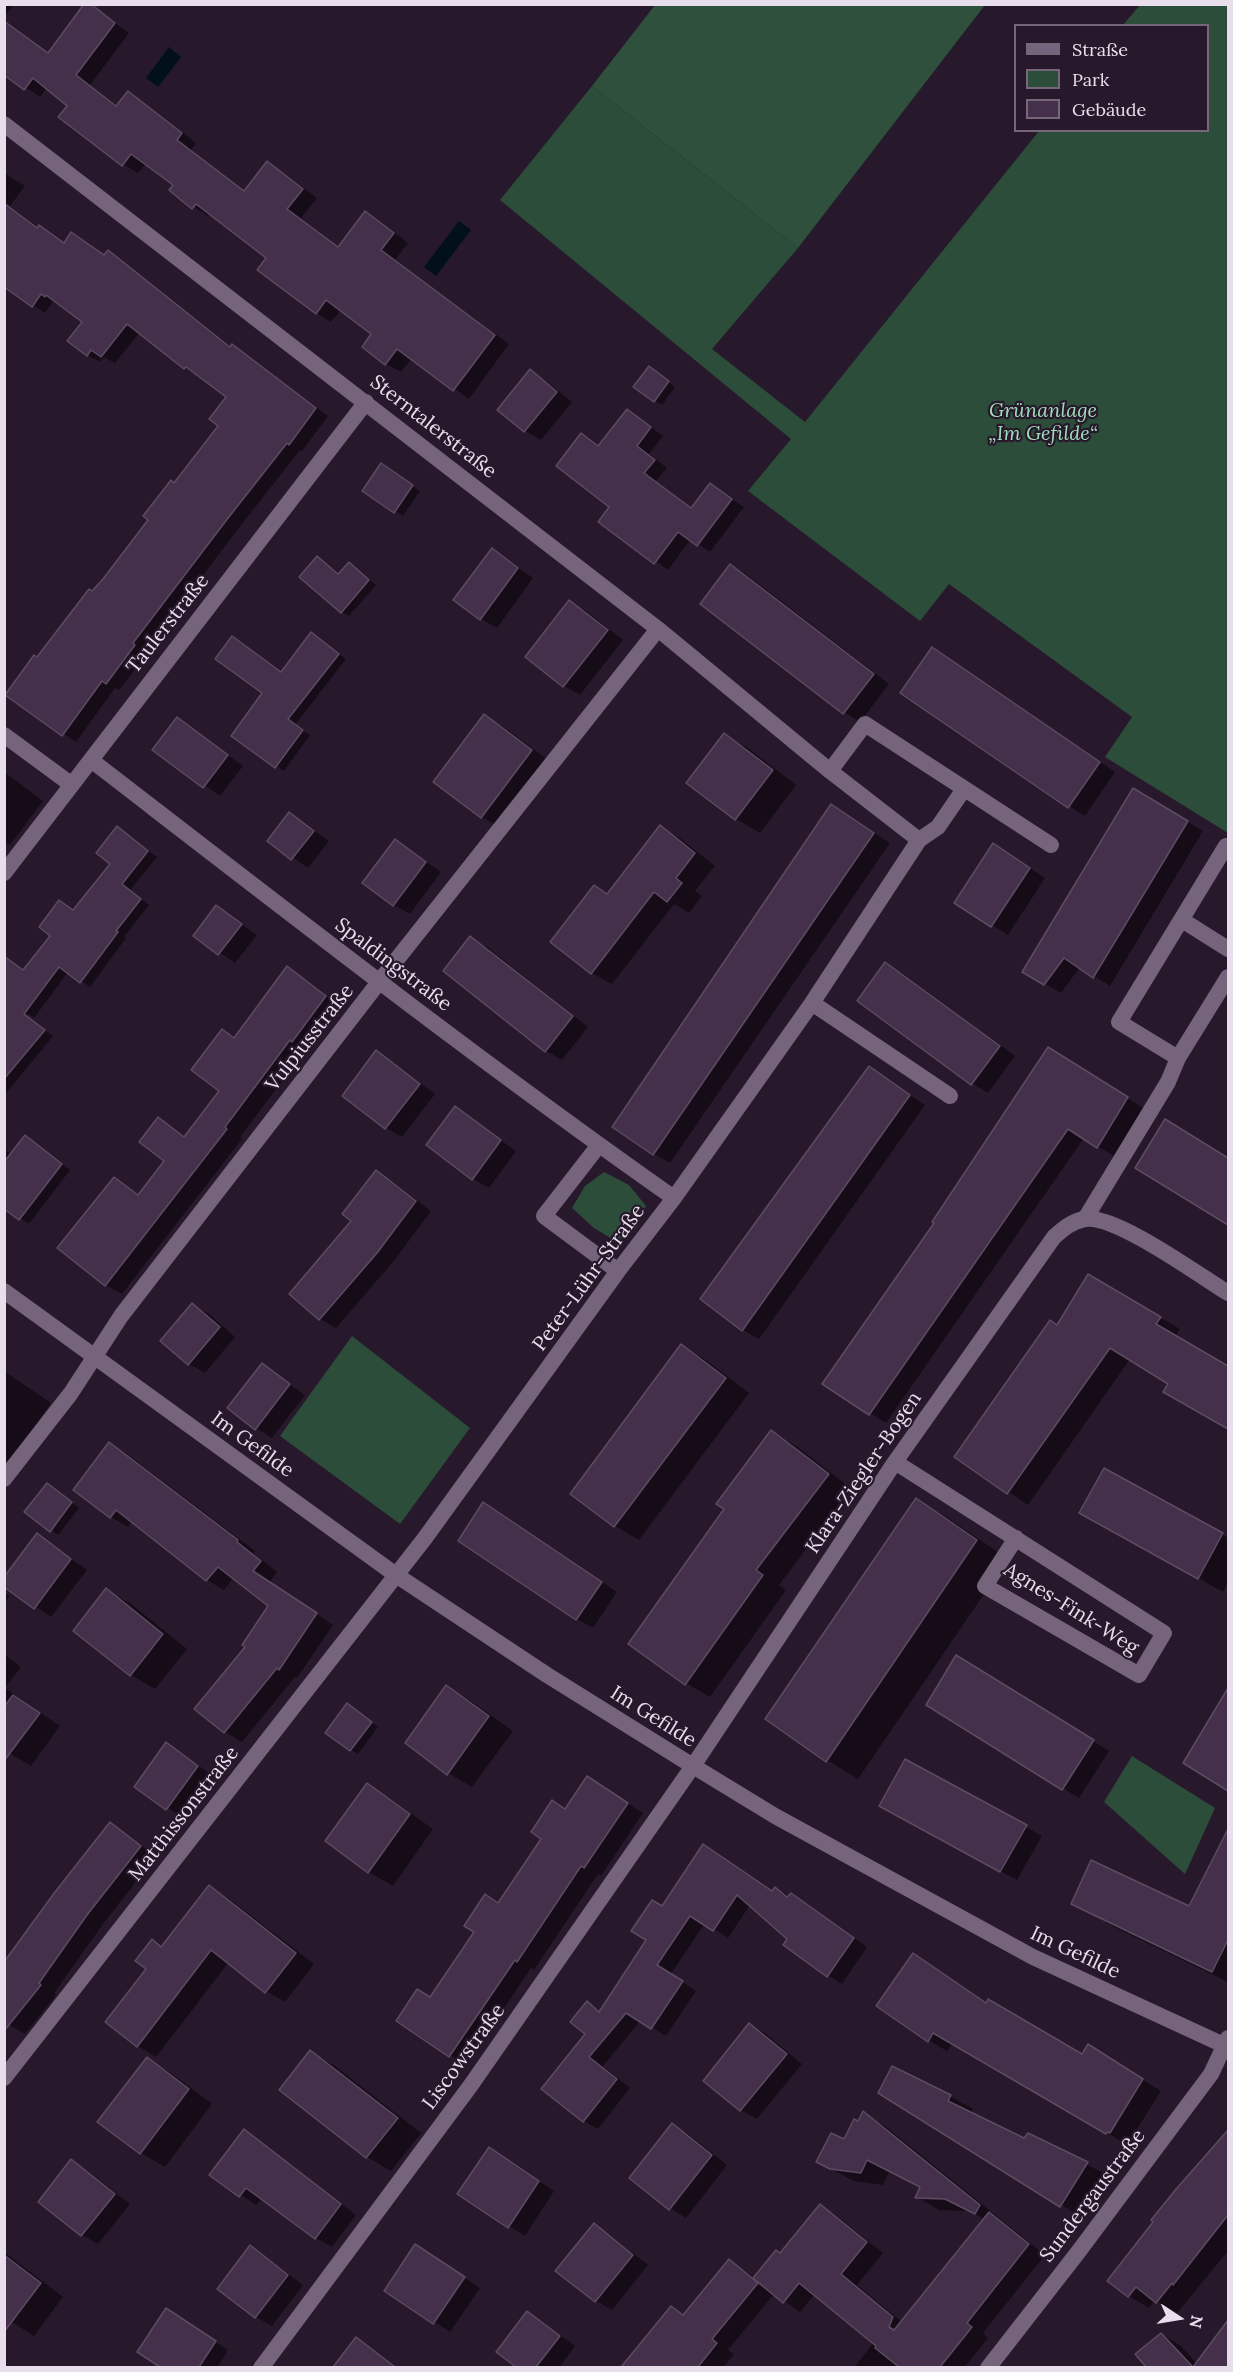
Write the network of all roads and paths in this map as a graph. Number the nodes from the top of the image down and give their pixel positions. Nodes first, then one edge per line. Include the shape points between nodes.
1 (4, 124) edge
2 (366, 402) junction
3 (658, 629) junction
4 (4, 735) edge
5 (90, 760) junction
6 (830, 771) junction
7 (72, 785) junction
8 (964, 789) junction
9 (919, 840) junction
10 (1051, 845) dead end
11 (1226, 846) dead end
12 (4, 873) edge
13 (1182, 920) junction
14 (1228, 949) edge
15 (1228, 977) edge
16 (379, 982) junction
17 (812, 1003) junction
18 (1178, 1058) junction
19 (950, 1096) dead end
20 (599, 1145) junction
21 (674, 1198) junction
22 (1085, 1219) junction
23 (618, 1271) junction
24 (4, 1291) edge
25 (1228, 1293) edge
26 (95, 1356) junction
27 (895, 1462) junction
28 (4, 1479) edge
29 (1016, 1538) junction
30 (396, 1575) junction
31 (693, 1766) junction
32 (1227, 2043) edge
33 (4, 2078) edge
34 (261, 2367) edge
35 (988, 2367) edge

1 - 2 street, Sterntalerstraße
2 - 3 street, Sterntalerstraße
2 - 5 street, Taulerstraße
3 - 6 street, Sterntalerstraße
3 - 16 street, Vulpiusstraße
4 - 7 street
5 - 7 street, Taulerstraße
5 - 16 street, Spaldingstraße
6 - 8 street via 866,724
6 - 9 street, Sterntalerstraße
7 - 12 street, Taulerstraße
8 - 9 street via 938,827
8 - 10 street
9 - 17 street, Peter-Lühr-Straße
11 - 13 street
13 - 14 street
13 - 18 street via 1119,1022
15 - 18 street
16 - 20 street, Spaldingstraße
16 - 26 street, Vulpiusstraße via 121,1316
17 - 19 street
17 - 21 street, Peter-Lühr-Straße
18 - 22 street via 1168,1082
20 - 21 street, Spaldingstraße
20 - 23 street via 544,1216
21 - 23 street, Peter-Lühr-Straße
22 - 25 street via 1100,1219 1124,1229
22 - 27 street, Klara-Ziegler-Bogen via 1067,1225 1054,1237
23 - 30 street, Peter-Lühr-Straße
24 - 26 street, Im Gefilde
26 - 28 street, Vulpiusstraße
26 - 30 street, Im Gefilde
27 - 29 street, Agnes-Fink-Weg
27 - 31 street, Klara-Ziegler-Bogen
29 - 29 street, Agnes-Fink-Weg via 1164,1633 1139,1675 985,1586
30 - 31 street, Im Gefilde
30 - 33 street, Matthissonstraße
31 - 32 street, Im Gefilde via 814,1838 1033,1957
31 - 34 street, Liscowstraße via 471,2085
32 - 35 street, Sundergaustraße via 1211,2074

